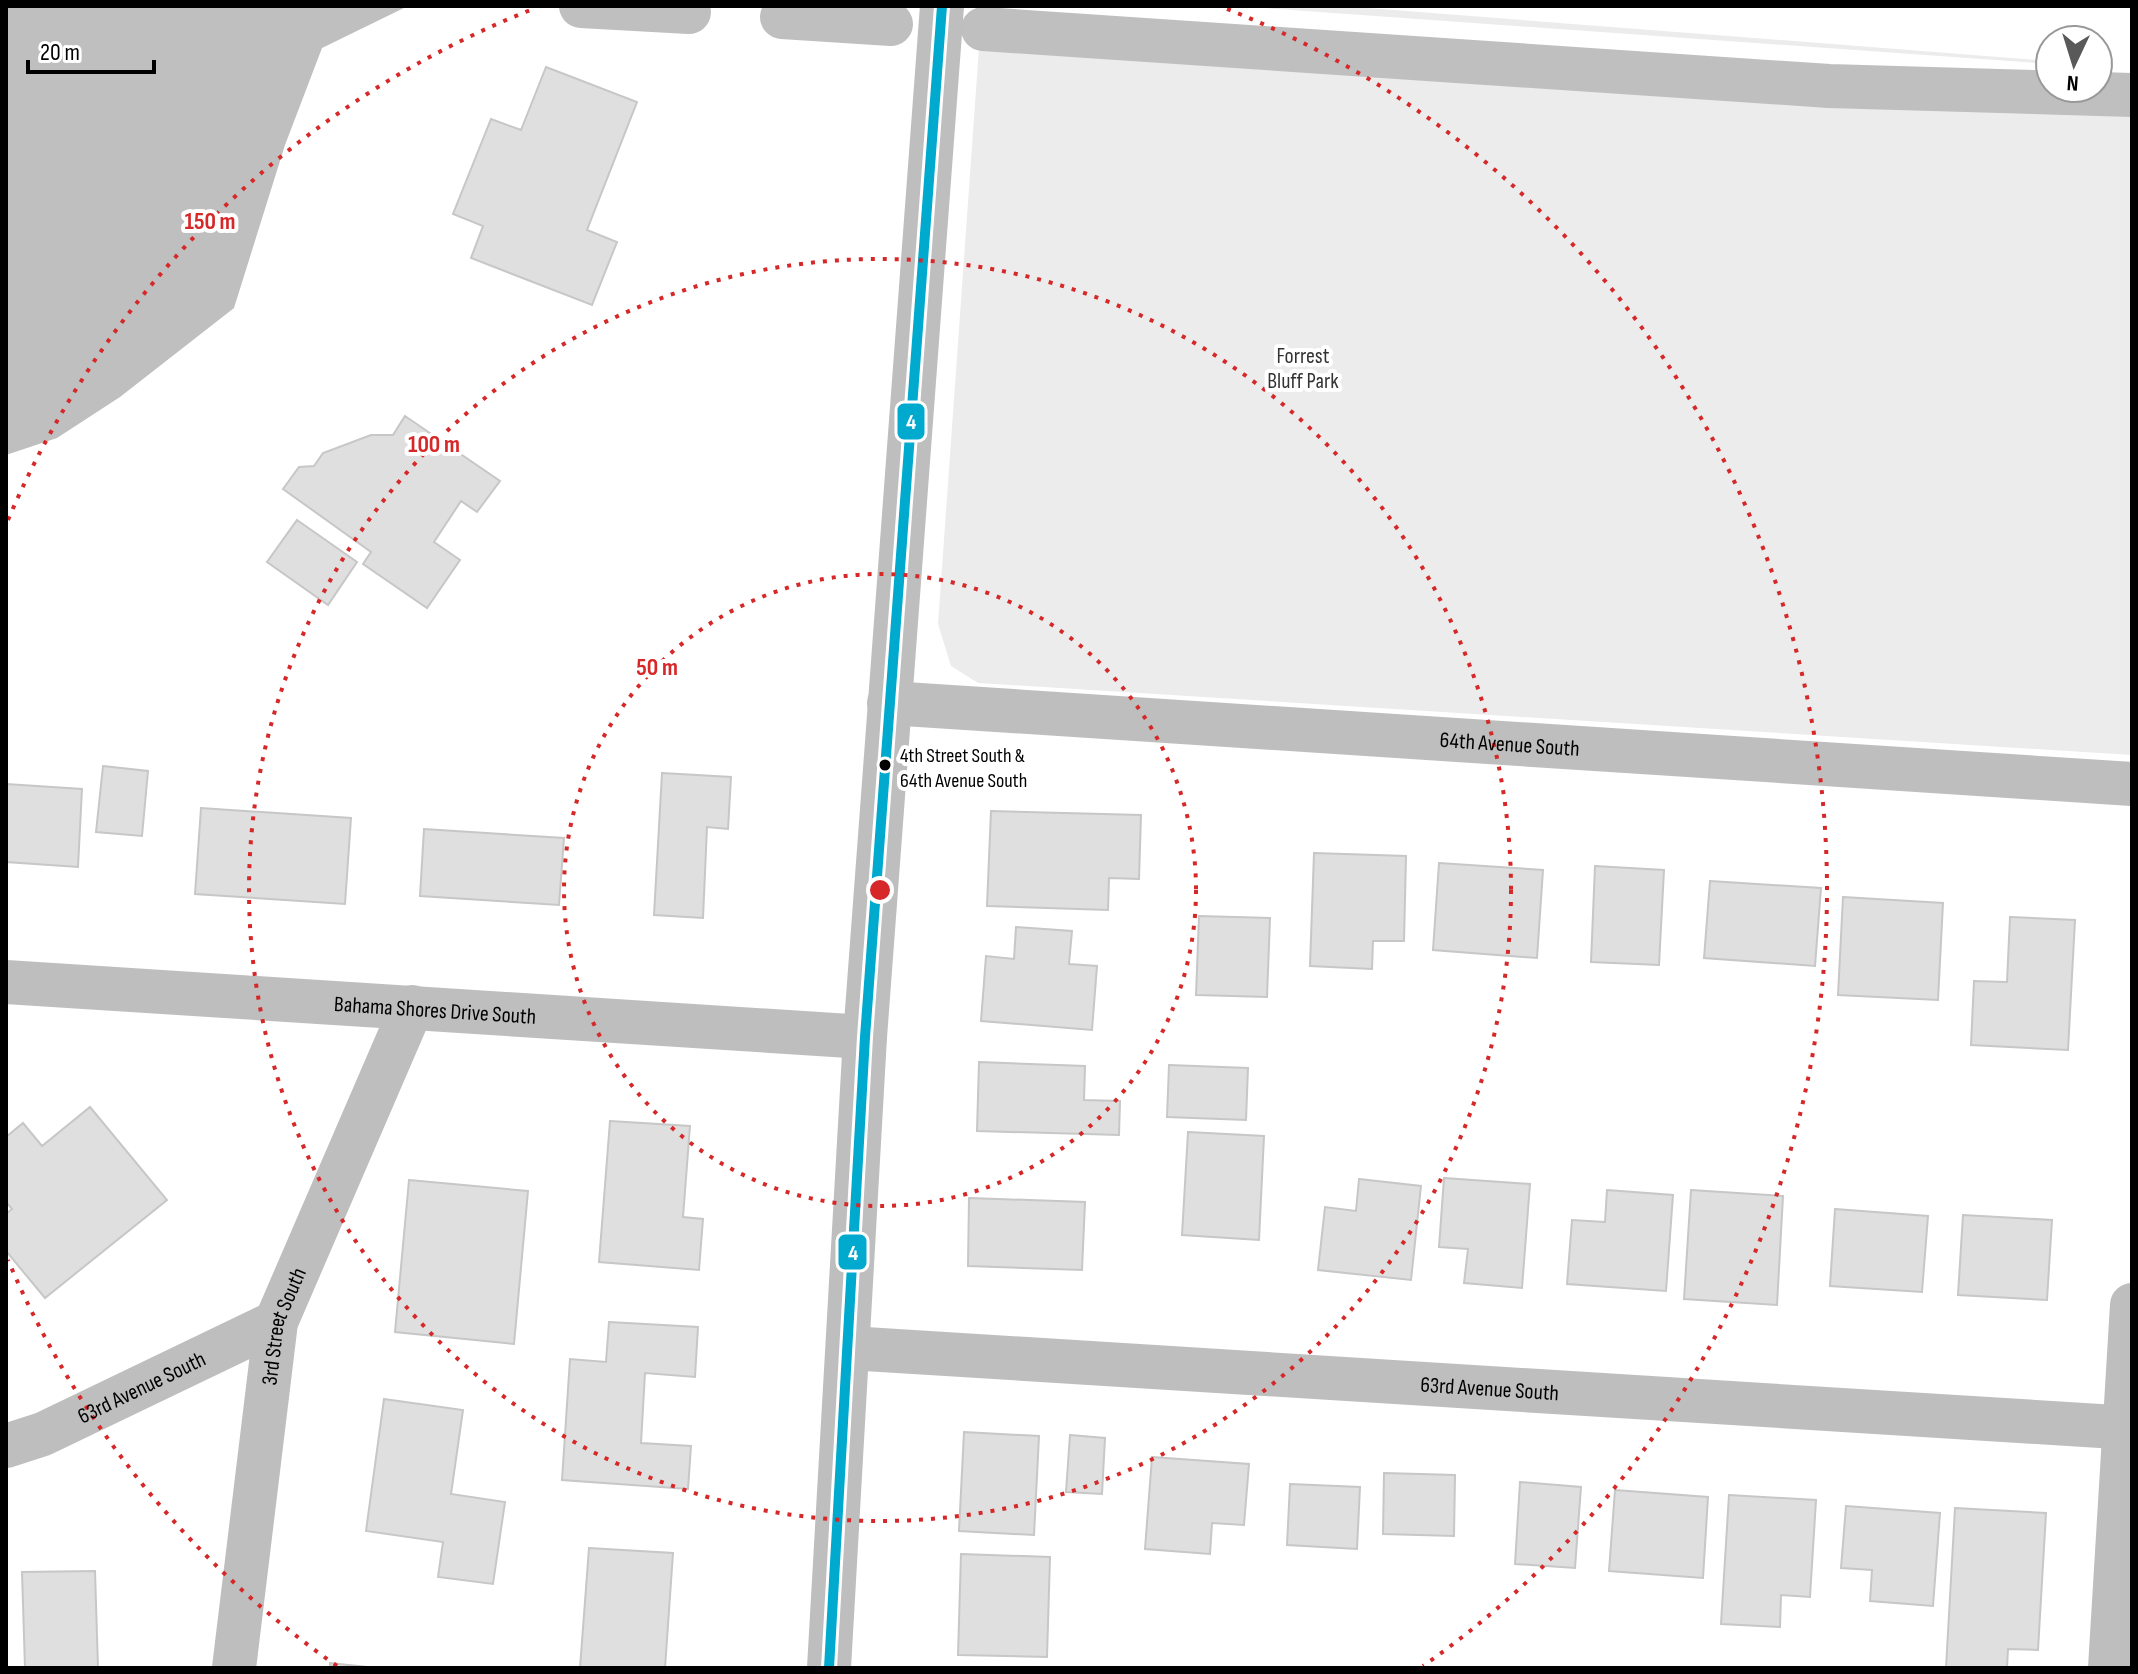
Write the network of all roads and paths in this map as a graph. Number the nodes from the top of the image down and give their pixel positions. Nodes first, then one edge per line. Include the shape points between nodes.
1 (942, 6) edge
2 (889, 703) junction
3 (2132, 784) edge
4 (6, 982) edge
5 (412, 1007) junction
6 (865, 1037) junction
7 (2132, 1305) edge
8 (276, 1322) junction
9 (849, 1348) junction
10 (2128, 1427) edge
11 (6, 1446) edge
12 (234, 1668) edge
13 (829, 1668) edge
14 (2110, 1668) edge

1 - 2 street
2 - 3 street, 64th Avenue South
2 - 6 street
4 - 5 street, Bahama Shores Drive South
5 - 6 street, Bahama Shores Drive South
5 - 8 street, 3rd Street South
6 - 9 street
7 - 10 street
8 - 11 street, 63rd Avenue South via 43,1434
8 - 12 street, 3rd Street South
9 - 10 street, 63rd Avenue South
9 - 13 street
10 - 14 street

